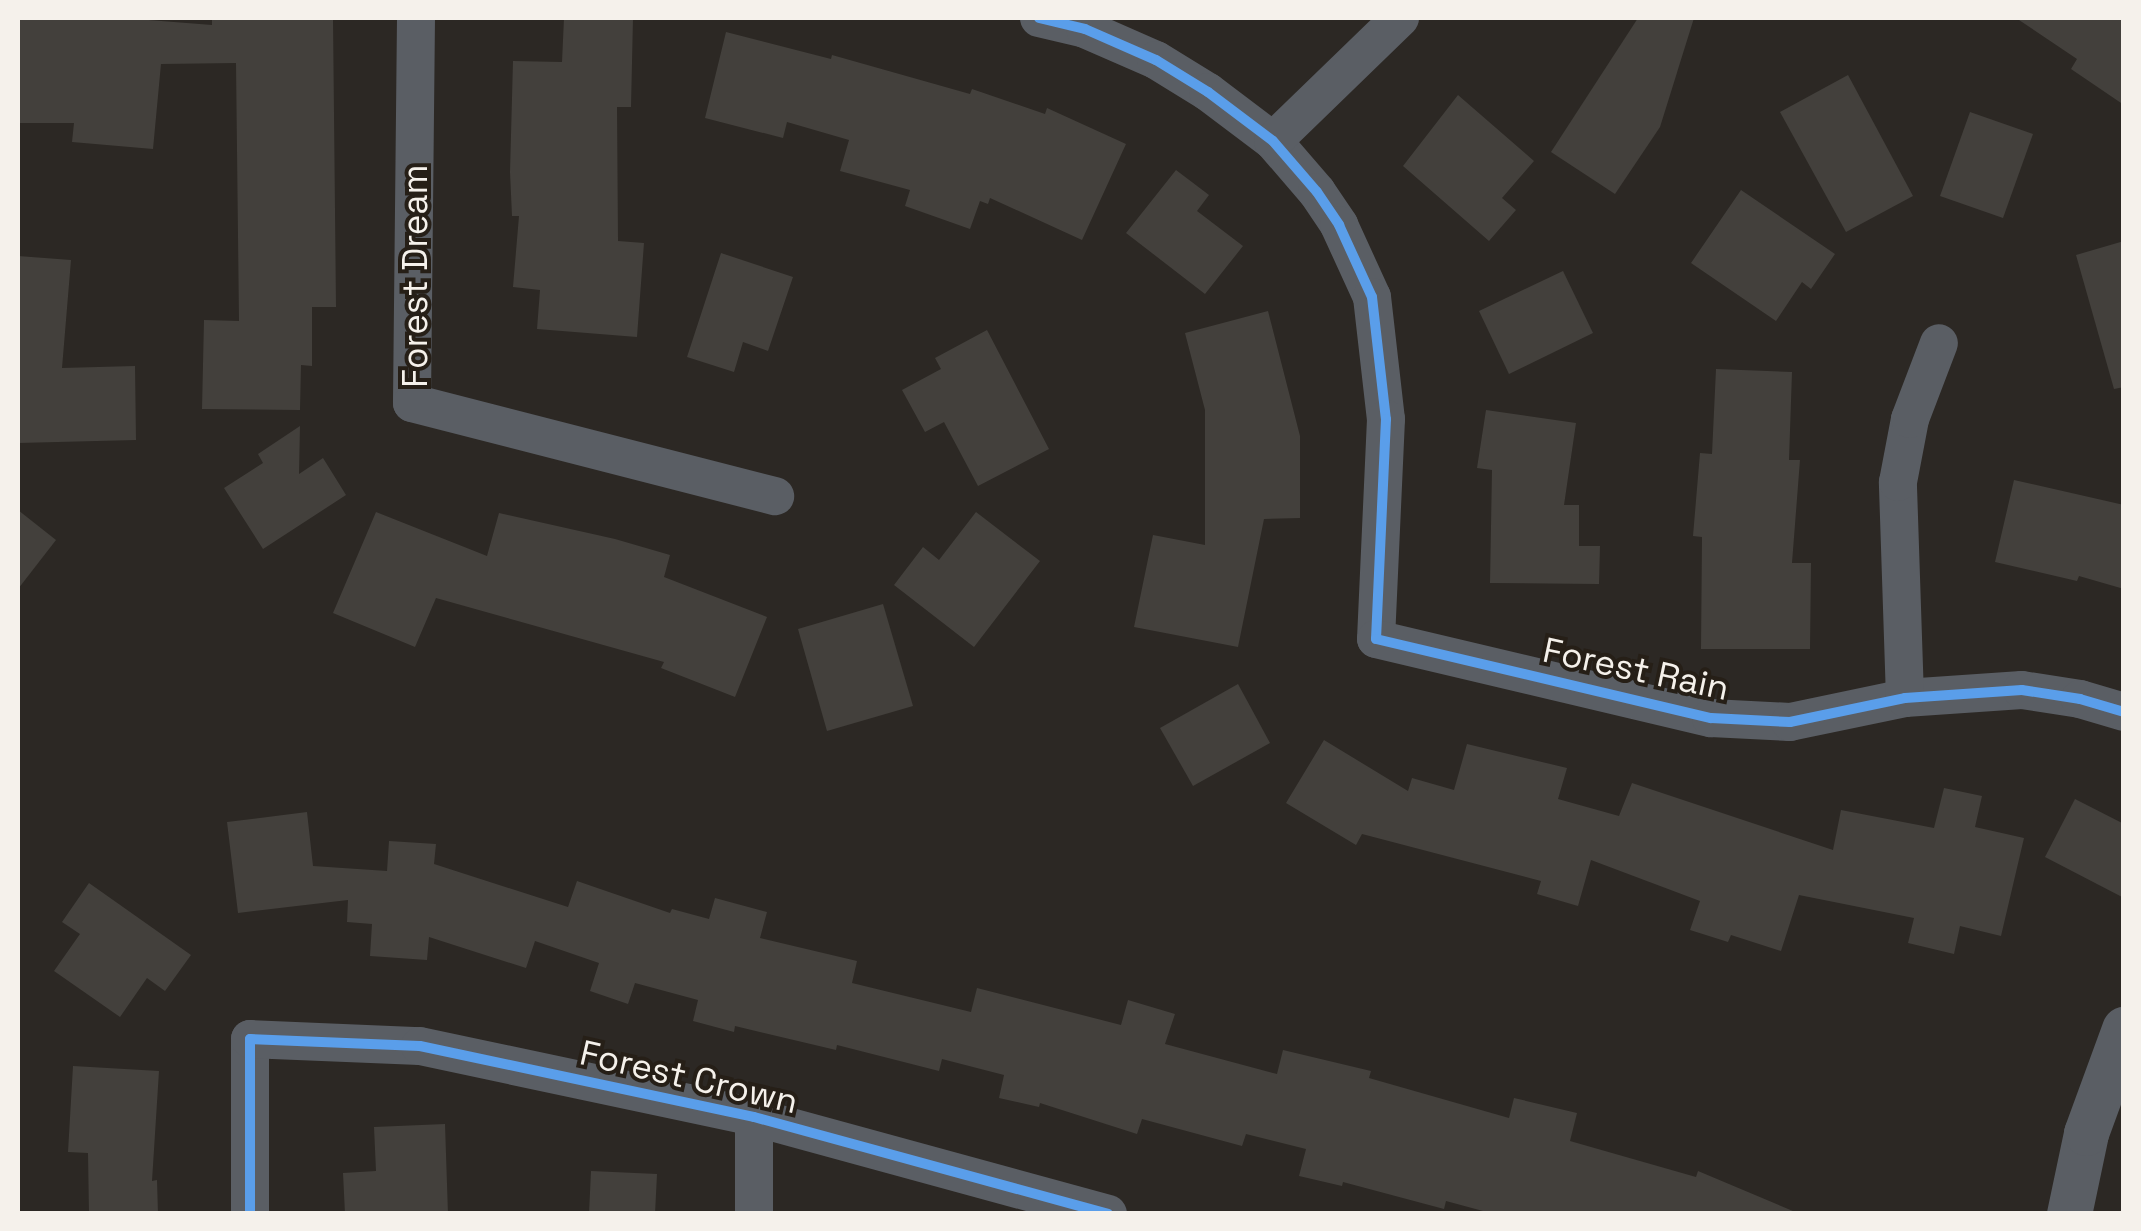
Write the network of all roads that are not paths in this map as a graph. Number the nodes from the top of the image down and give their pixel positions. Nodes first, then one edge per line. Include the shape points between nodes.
1 (416, 18) edge
2 (1039, 18) edge
3 (1400, 18) edge
4 (1273, 142) junction
5 (1939, 343) dead end
6 (775, 496) dead end
7 (1905, 698) junction
8 (2124, 712) edge
9 (2124, 1029) edge
10 (754, 1117) junction
11 (250, 1214) edge
12 (754, 1214) edge
13 (1108, 1214) edge
14 (2069, 1214) edge

1 - 6 street, Forest Dream via 412,403
2 - 4 street via 1086,29 1156,60
3 - 4 street
4 - 7 street, Forest Rain via 1339,225 1372,296 1386,419 1376,639 1711,718 1790,722
5 - 7 street via 1910,419 1898,482
7 - 8 street, Forest Rain via 2022,690
9 - 14 street via 2086,1133
10 - 11 street, Forest Crown via 420,1046 250,1039
10 - 12 street
10 - 13 street, Forest Crown

